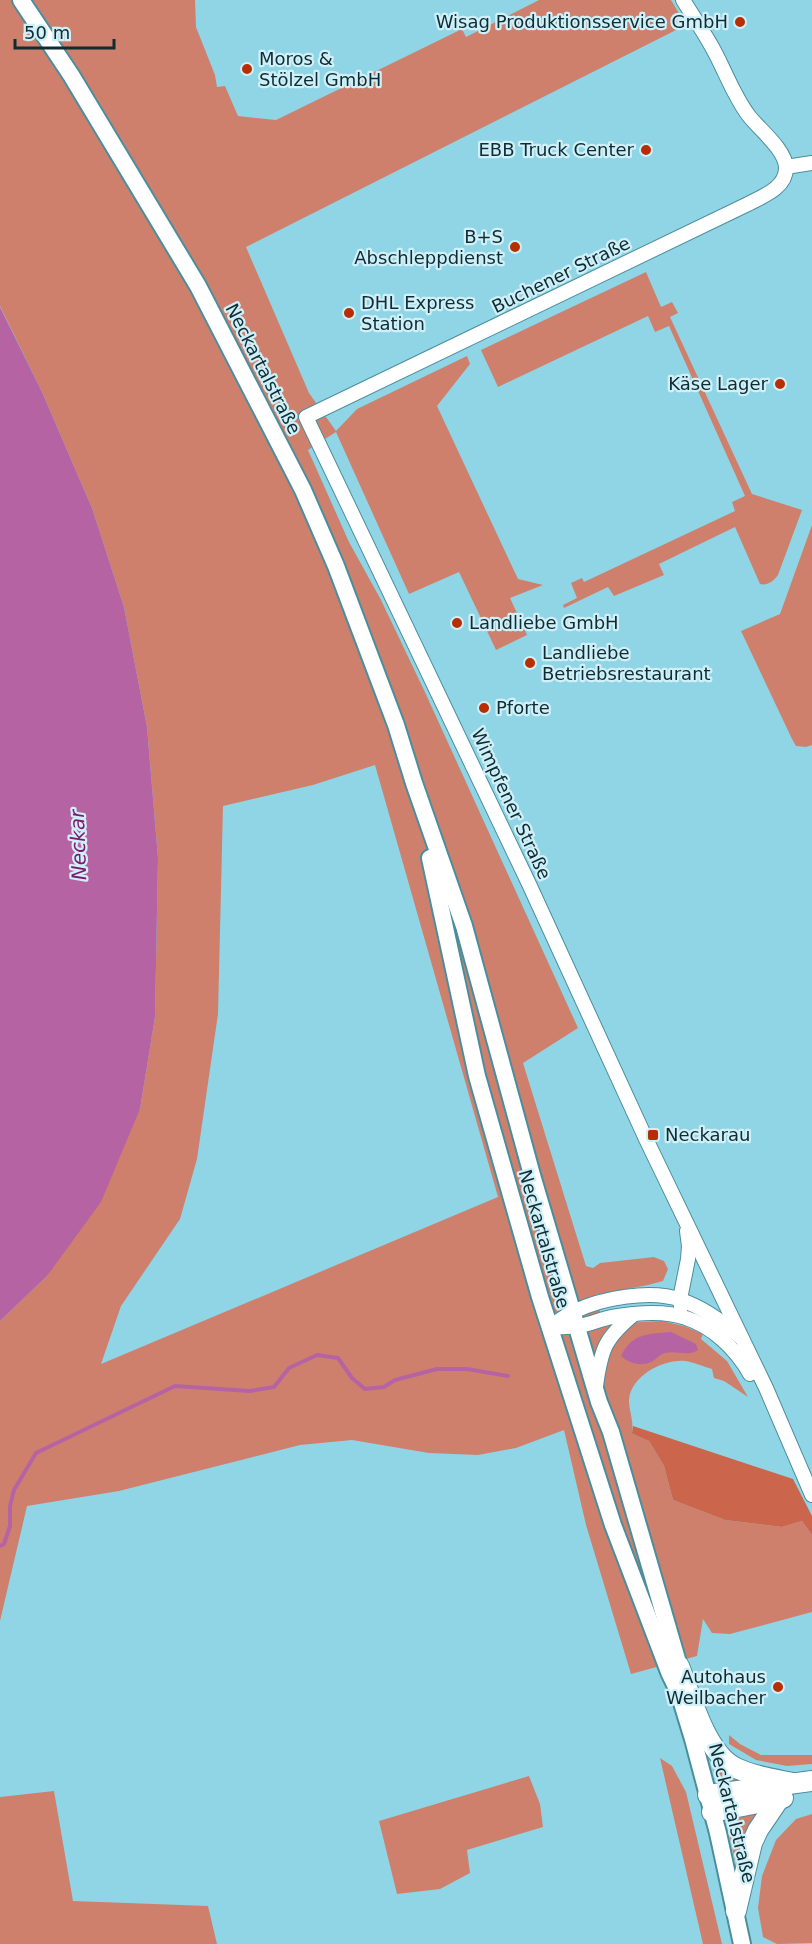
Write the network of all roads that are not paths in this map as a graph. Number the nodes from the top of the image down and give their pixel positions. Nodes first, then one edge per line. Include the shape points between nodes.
1 (21, 0) edge
2 (683, 0) edge
3 (812, 163) edge
4 (786, 167) junction
5 (306, 417) joint
6 (414, 783) junction
7 (681, 1208) junction
8 (680, 1299) junction
9 (634, 1314) junction
10 (685, 1317) junction
11 (575, 1319) junction
12 (549, 1327) junction
13 (743, 1340) junction
14 (597, 1395) junction
15 (812, 1496) edge
16 (679, 1666) junction
17 (679, 1693) junction
18 (802, 1782) edge
19 (812, 1792) edge
20 (779, 1799) junction
21 (710, 1803) junction
22 (736, 1911) junction
23 (742, 1944) edge

1 - 6 main road, Neckartalstraße via 71,75 198,286 303,490 336,566
2 - 4 street via 738,100 783,156
3 - 4 street
4 - 5 street, Buchener Straße via 779,185 769,193
5 - 7 street, Wimpfener Straße
6 - 11 main road, Neckartalstraße via 464,926
6 - 12 main road, Neckartalstraße via 477,1076
7 - 8 street, Wimpfener Straße via 689,1246
7 - 13 street, Wimpfener Straße
8 - 10 street, Wimpfener Straße
8 - 11 street, Wimpfener Straße via 645,1294 599,1303
8 - 13 street, Wimpfener Straße via 717,1317
9 - 10 street
9 - 11 street
9 - 14 street via 618,1327 599,1358
10 - 15 street, Wimpfener Straße via 710,1330 740,1357
11 - 12 street, Wimpfener Straße
11 - 14 main road, Neckartalstraße
12 - 17 main road, Neckartalstraße via 613,1526
13 - 15 street, Wimpfener Straße
14 - 16 main road, Neckartalstraße
16 - 17 main road, Neckartalstraße
16 - 18 highway via 708,1739 728,1763 751,1774
17 - 21 main road, Neckartalstraße
18 - 21 highway
19 - 20 highway
20 - 21 highway
20 - 22 highway via 752,1843
21 - 22 main road, Neckartalstraße
22 - 23 main road, Neckartalstraße

